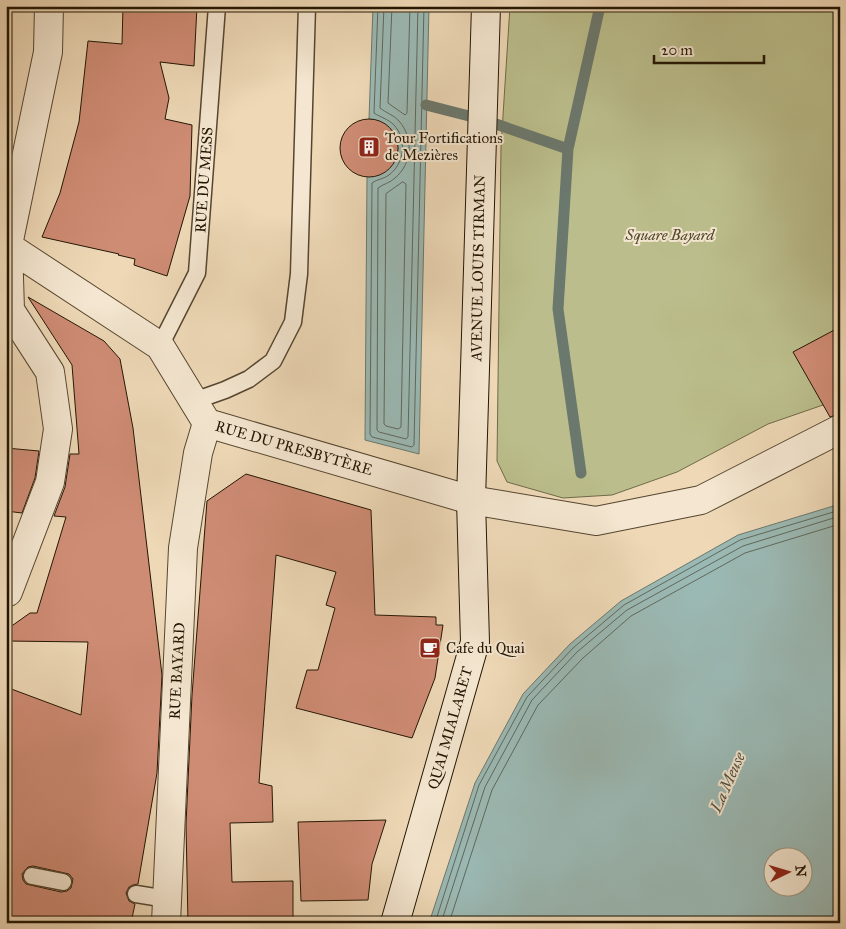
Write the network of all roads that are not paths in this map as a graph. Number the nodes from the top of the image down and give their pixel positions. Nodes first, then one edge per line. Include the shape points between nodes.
1 (50, 6) edge
2 (217, 6) edge
3 (307, 6) edge
4 (486, 6) edge
5 (7, 245) edge
6 (160, 346) junction
7 (201, 412) junction
8 (840, 429) edge
9 (471, 500) junction
10 (7, 592) edge
11 (32, 876) dead end
12 (63, 882) dead end
13 (136, 894) dead end
14 (167, 911) edge
15 (395, 923) edge

1 - 5 street via 48,52
2 - 6 lane, RUE DU MESS via 197,273
3 - 7 lane via 299,274 293,322 273,361 249,379 225,390
4 - 9 street, AVENUE LOUIS TIRMAN
5 - 6 street
5 - 10 street via 10,310 50,372 58,430 50,482
6 - 7 street
7 - 9 street, RUE DU PRESBYTÈRE
7 - 14 street, RUE BAYARD via 183,548
8 - 9 street, RUE DU PRESBYTÈRE via 701,500 596,521
9 - 15 street, QUAI MIALARET via 474,642
11 - 12 lane
13 - 14 lane

